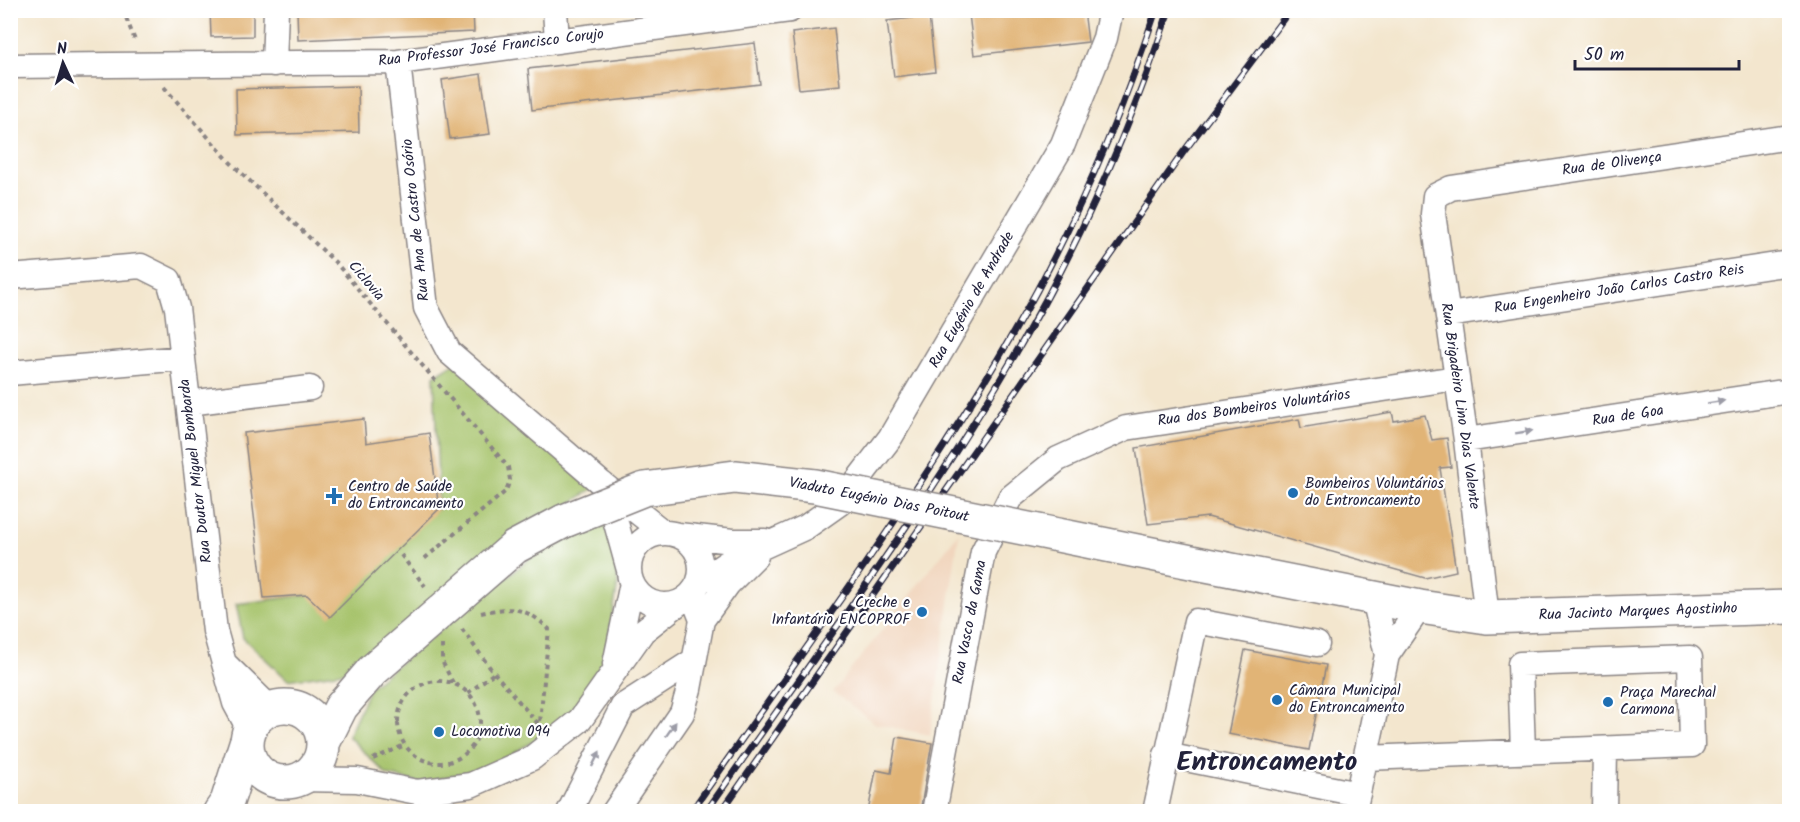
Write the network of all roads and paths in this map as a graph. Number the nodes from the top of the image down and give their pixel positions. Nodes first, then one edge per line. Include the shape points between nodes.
1 (123, 10) edge
2 (276, 10) edge
3 (555, 10) edge
4 (1111, 10) edge
5 (775, 11) edge
6 (556, 40) junction
7 (398, 62) junction
8 (274, 64) junction
9 (148, 65) junction
10 (10, 66) edge
11 (1790, 137) edge
12 (1435, 196) joint
13 (1790, 263) edge
14 (10, 277) edge
15 (1448, 315) junction
16 (183, 358) junction
17 (10, 373) edge
18 (1456, 378) junction
19 (310, 388) dead end
20 (1790, 391) edge
21 (188, 403) junction
22 (1466, 440) junction
23 (1058, 459) joint
24 (601, 483) junction
25 (671, 534) junction
26 (771, 541) junction
27 (401, 555) dead end
28 (424, 559) dead end
29 (630, 577) junction
30 (425, 585) dead end
31 (690, 593) junction
32 (1374, 598) junction
33 (1420, 607) junction
34 (1790, 607) edge
35 (477, 614) dead end
36 (1487, 617) junction
37 (468, 620) dead end
38 (702, 620) junction
39 (442, 640) dead end
40 (1317, 644) dead end
41 (1387, 655) junction
42 (693, 661) junction
43 (372, 671) junction
44 (494, 673) junction
45 (612, 675) junction
46 (453, 683) junction
47 (468, 693) junction
48 (263, 722) junction
49 (546, 734) junction
50 (405, 745) junction
51 (1605, 749) junction
52 (1523, 752) junction
53 (1166, 755) junction
54 (1366, 758) junction
55 (372, 760) dead end
56 (306, 766) junction
57 (1356, 802) edge
58 (224, 807) edge
59 (569, 812) edge
60 (614, 812) edge
61 (934, 812) edge
62 (1155, 812) edge
63 (1604, 812) edge

1 - 9 path, Ciclovia
2 - 8 street
3 - 6 street
4 - 26 street, Rua Eugénio de Andrade via 1105,38 1063,144 890,438 840,503 806,527
5 - 6 street, Rua Professor José Francisco Corujo
6 - 7 street, Rua Professor José Francisco Corujo
7 - 8 street, Rua Professor José Francisco Corujo
7 - 24 street, Rua Ana de Castro Osório via 426,308 449,352
8 - 9 street, Rua Professor José Francisco Corujo
9 - 10 street, Rua Professor José Francisco Corujo
9 - 28 path, Ciclovia via 230,162 336,263 508,467 510,480 506,491
11 - 12 street, Rua de Olivença via 1451,188
12 - 15 street, Rua Brigadeiro Lino Dias Valente via 1433,214
13 - 15 street, Rua Engenheiro João Carlos Castro Reis
14 - 16 street, Rua Doutor Miguel Bombarda via 141,266 169,280
15 - 18 street, Rua Brigadeiro Lino Dias Valente
16 - 17 street
16 - 21 street, Rua Doutor Miguel Bombarda
18 - 22 street, Rua Brigadeiro Lino Dias Valente
18 - 23 street, Rua dos Bombeiros Voluntários via 1126,428
19 - 21 street
22 -> 20 street, Rua de Goa
21 - 48 street, Rua Doutor Miguel Bombarda via 215,631 235,703
22 - 36 street, Rua Brigadeiro Lino Dias Valente
23 - 61 street, Rua Vasco da Gama via 1010,498 983,552
24 - 25 street, Rua Ana de Castro Osório
24 - 29 street, Rua Ana de Castro Osório
25 - 26 street, Rua Eugénio de Andrade via 733,542
25 - 29 street via 651,536 639,544 631,556
25 - 31 street via 690,543 699,554 702,568
26 - 31 street, Rua Eugénio de Andrade via 727,563
26 - 38 street, Rua Eugénio de Andrade via 728,584
27 - 30 path
29 - 31 street via 640,595 652,603 666,605
29 - 45 street
31 - 38 street
31 - 45 street, Rua Eugénio de Andrade via 643,631
32 - 33 main road, Rua Jacinto Marques Agostinho
32 - 41 street
32 - 43 main road, Viaduto Eugénio Dias Poitout, bridge via 815,486 735,477 644,489 564,521 514,547
33 - 36 main road, Rua Jacinto Marques Agostinho
33 - 41 street
34 - 36 main road, Rua Jacinto Marques Agostinho
35 - 49 path via 504,608 532,613 549,629
37 - 44 path via 459,626
38 - 42 street
39 - 46 path via 442,661
40 - 53 street via 1196,621
41 - 54 street
59 -> 42 street via 623,706
60 -> 42 street via 682,713
43 - 48 main road via 326,697
43 - 56 main road via 341,707
44 - 47 path
44 - 49 path
45 - 49 street, Rua Eugénio de Andrade via 580,720
46 - 47 path
46 - 50 path via 425,682 404,700 398,713 398,728
47 - 50 path via 480,713 480,726 469,750 447,762 433,763 421,759
48 - 56 main road via 249,758 258,771 270,779
48 - 56 main road via 299,708 312,717 320,729
48 - 58 main road
49 - 56 street, Rua Eugénio de Andrade via 532,758 471,785 417,792
50 - 55 path
51 - 52 street
51 - 52 street via 1692,745 1690,658 1520,664
51 - 63 street
52 - 54 street
53 - 57 street
53 - 62 street
54 - 57 street
56 - 58 main road

